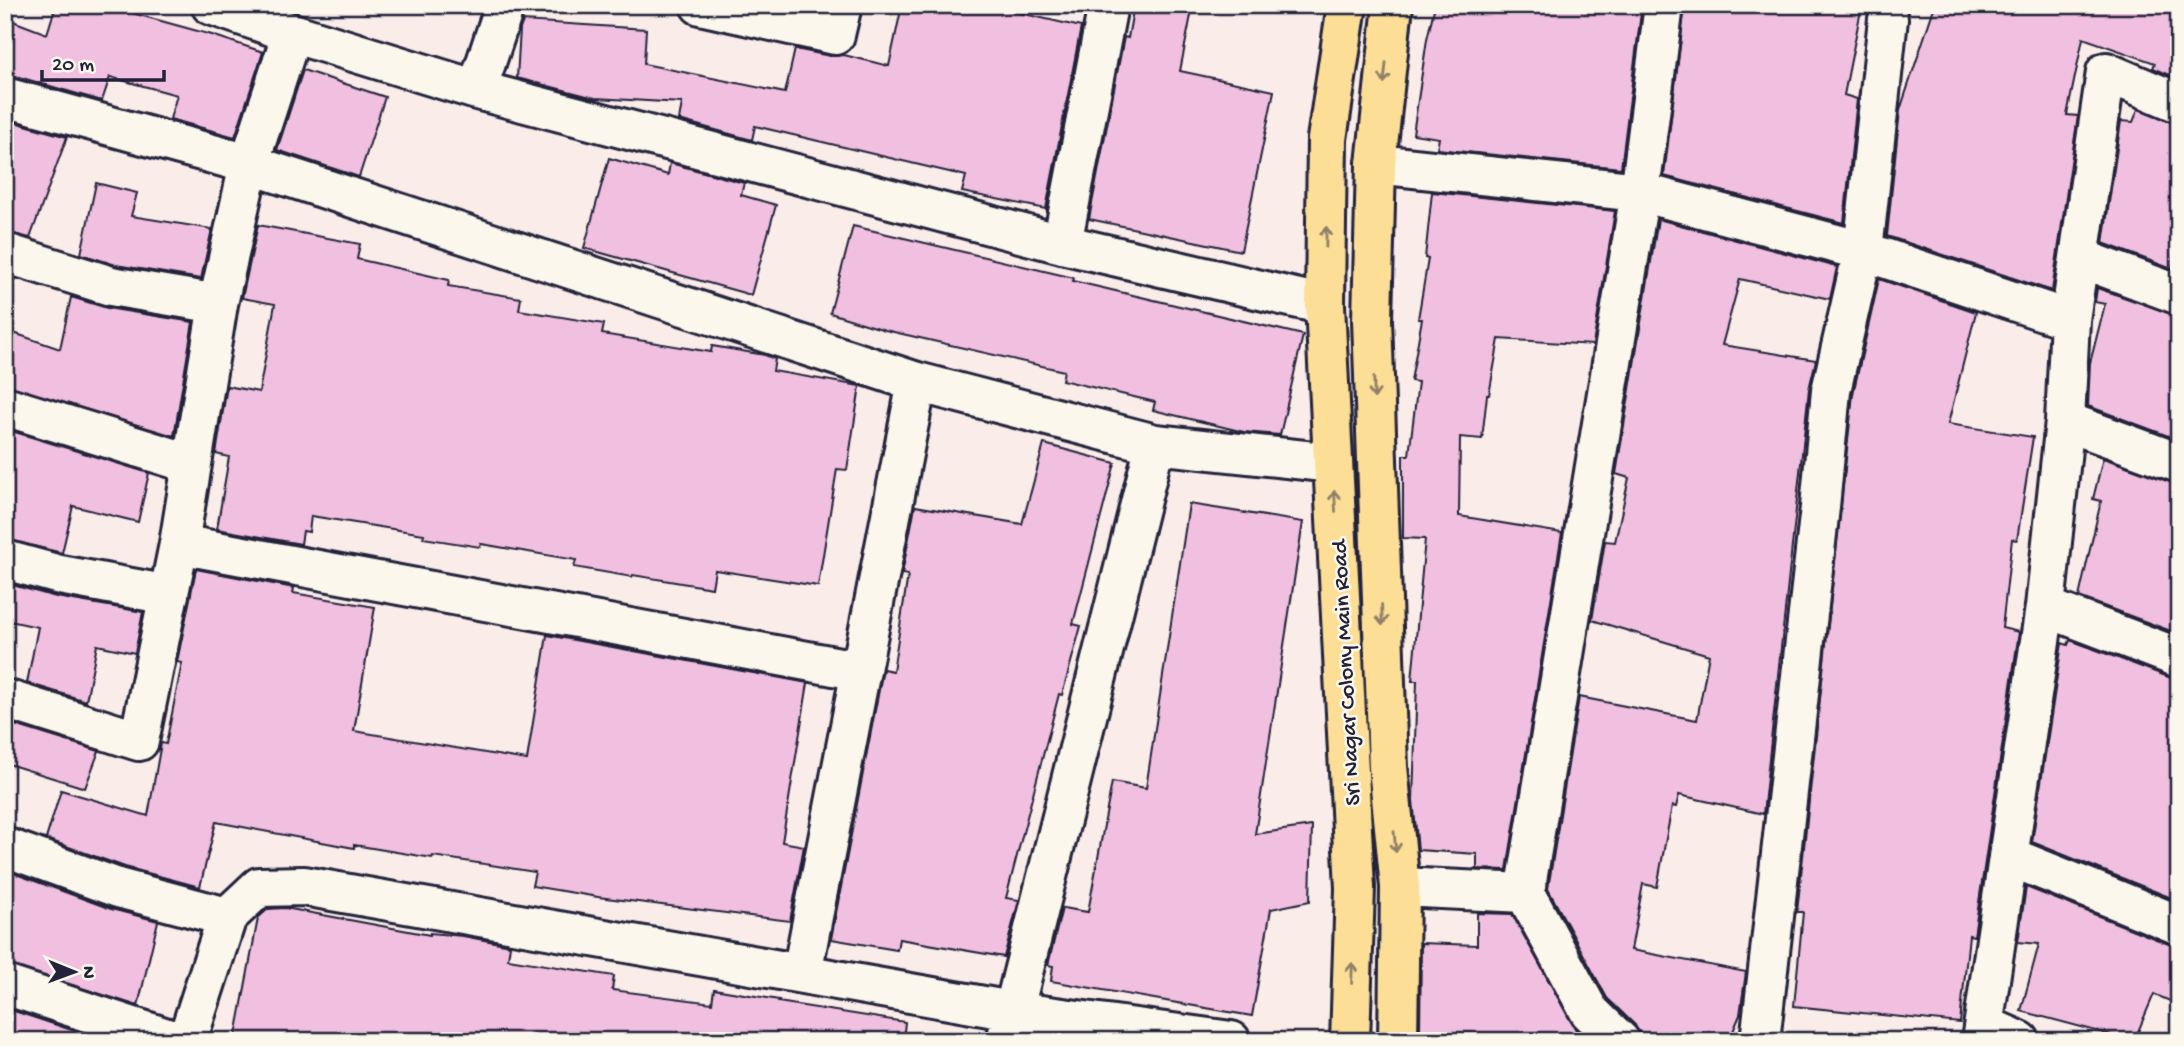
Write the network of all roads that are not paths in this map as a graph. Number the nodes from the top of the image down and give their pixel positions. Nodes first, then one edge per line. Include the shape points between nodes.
1 (505, 5) edge
2 (700, 5) edge
3 (842, 5) edge
4 (1108, 5) edge
5 (1347, 5) edge
6 (1393, 5) edge
7 (1664, 5) edge
8 (218, 6) edge
9 (1888, 19) dead end
10 (292, 33) junction
11 (477, 90) junction
12 (5, 97) edge
13 (2179, 103) edge
14 (249, 164) junction
15 (1376, 164) junction
16 (1640, 192) junction
17 (1062, 244) junction
18 (1863, 251) junction
19 (5, 253) edge
20 (2080, 258) junction
21 (2179, 295) edge
22 (218, 304) junction
23 (1325, 305) junction
24 (2070, 320) junction
25 (917, 382) junction
26 (5, 406) edge
27 (2065, 421) junction
28 (1155, 444) junction
29 (1333, 463) junction
30 (1376, 463) junction
31 (2179, 463) edge
32 (192, 464) junction
33 (179, 544) junction
34 (5, 560) edge
35 (169, 594) junction
36 (2045, 607) junction
37 (2179, 658) edge
38 (860, 671) junction
39 (5, 699) edge
40 (5, 847) edge
41 (2008, 856) junction
42 (1400, 887) junction
43 (1525, 893) junction
44 (227, 917) junction
45 (2179, 925) edge
46 (802, 973) junction
47 (5, 985) edge
48 (1009, 1026) edge
49 (1983, 1033) edge
50 (176, 1041) edge
51 (187, 1041) edge
52 (1231, 1041) edge
53 (1350, 1041) edge
54 (1398, 1041) edge
55 (1620, 1041) edge
56 (1760, 1041) edge
57 (2020, 1041) edge

1 - 11 street
2 - 3 street via 835,34
4 - 17 street
23 -> 5 main road, Sri Nagar Colony Main Road via 1327,139
6 -> 15 main road, Sri Nagar Colony Main Road
7 - 16 street
8 - 10 street
9 - 18 street
10 - 11 street
10 - 14 street
11 - 17 street
12 - 14 street
13 - 20 street via 2106,72
14 - 22 street
14 - 25 street
15 - 16 street
15 -> 30 main road, Sri Nagar Colony Main Road
16 - 18 street
16 - 43 street
17 - 23 street
18 - 24 street
18 - 56 street via 1831,391
19 - 22 street via 111,286
20 - 21 street
20 - 24 street
22 - 32 street
23 - 29 main road, Sri Nagar Colony Main Road
24 - 27 street
25 - 28 street
25 - 38 street
26 - 32 street
27 - 31 street
27 - 36 street
28 - 29 street
28 - 48 street
29 - 30 main road
53 -> 29 main road, Sri Nagar Colony Main Road via 1355,888
30 -> 42 main road, Sri Nagar Colony Main Road via 1388,767
32 - 33 street
33 - 35 street
33 - 38 street
34 - 35 street via 60,575
35 - 39 street via 139,741
36 - 37 street
36 - 41 street
38 - 46 street
40 - 44 street via 118,888
41 - 45 street
41 - 49 street
42 - 43 street
42 - 54 main road, Sri Nagar Colony Main Road
43 - 55 street via 1589,1011
44 - 46 street via 259,887 304,886
44 - 51 street
46 - 48 street
47 - 50 street
48 - 52 street
49 - 57 street

